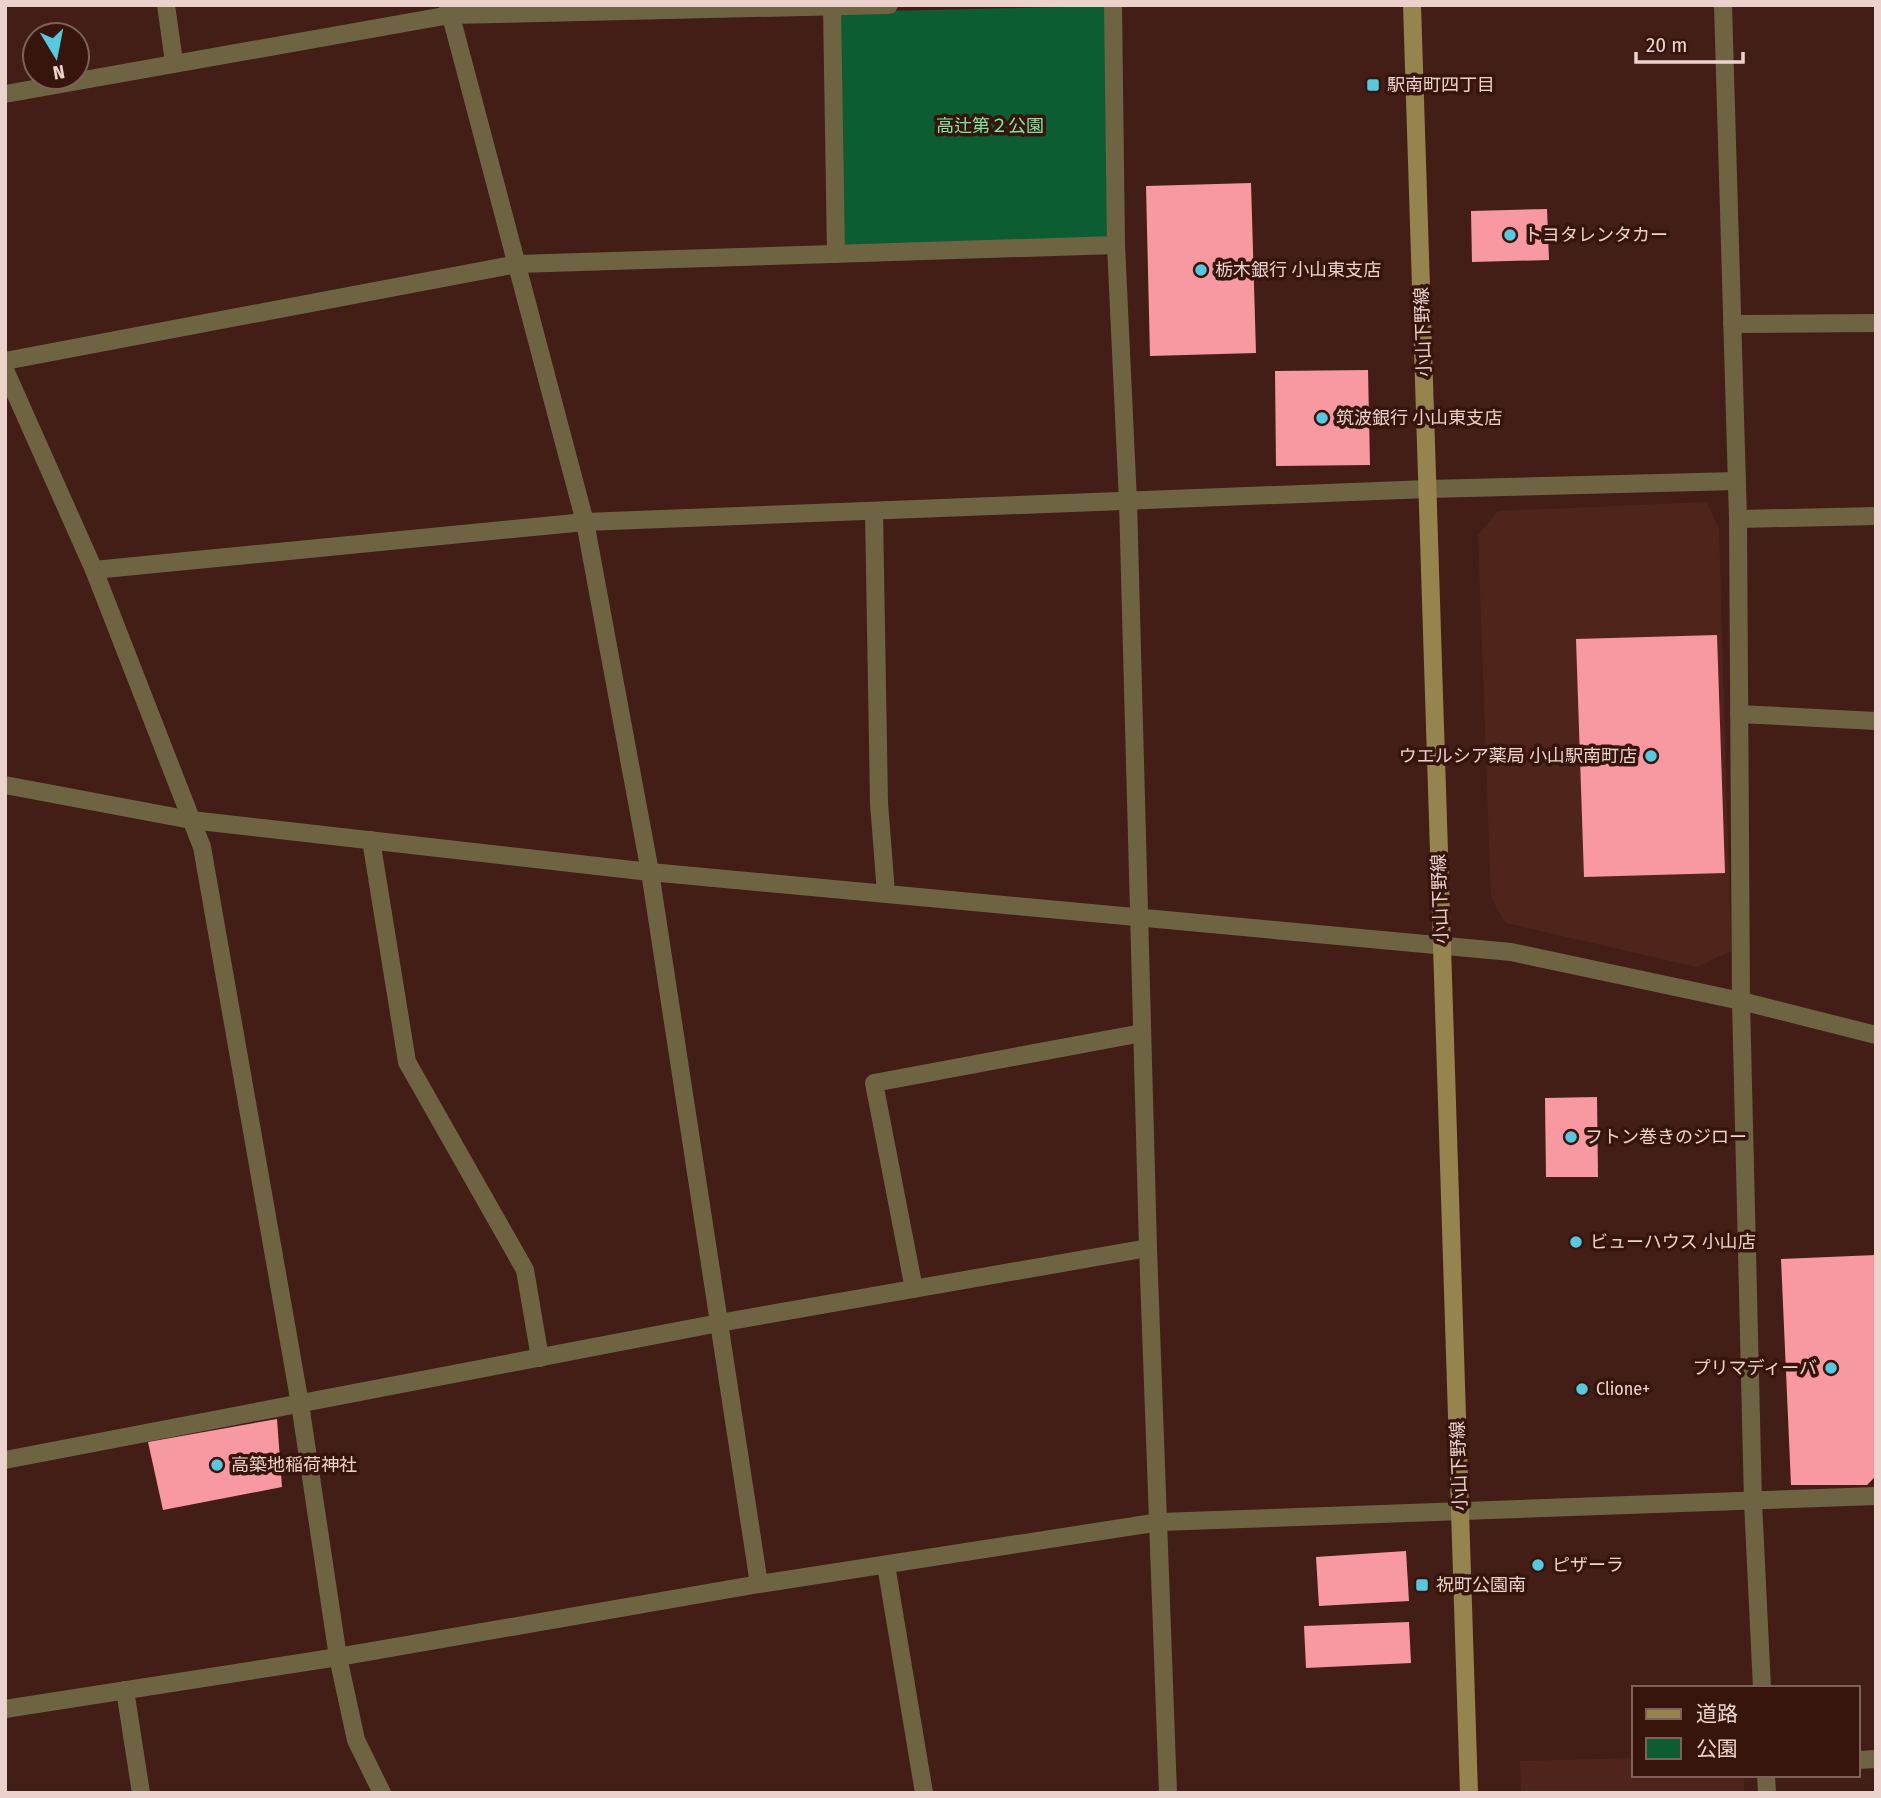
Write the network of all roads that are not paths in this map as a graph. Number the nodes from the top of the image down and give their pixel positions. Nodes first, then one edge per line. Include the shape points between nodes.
1 (166, 5) edge
2 (889, 5) edge
3 (1113, 5) edge
4 (1412, 5) edge
5 (1723, 5) edge
6 (832, 7) edge
7 (449, 10) edge
8 (174, 62) junction
9 (5, 94) edge
10 (1116, 245) junction
11 (836, 254) junction
12 (517, 264) junction
13 (1876, 323) edge
14 (1732, 324) junction
15 (5, 360) edge
16 (5, 370) edge
17 (1736, 481) junction
18 (1428, 489) junction
19 (1128, 501) junction
20 (874, 511) junction
21 (1876, 516) edge
22 (1738, 519) junction
23 (585, 522) junction
24 (94, 570) junction
25 (1739, 714) junction
26 (1876, 721) edge
27 (5, 785) edge
28 (191, 820) junction
29 (371, 840) junction
30 (650, 872) junction
31 (886, 893) junction
32 (1138, 917) junction
33 (1441, 944) junction
34 (1741, 1001) junction
35 (1142, 1033) junction
36 (1876, 1035) edge
37 (1148, 1248) junction
38 (914, 1289) junction
39 (719, 1322) junction
40 (540, 1358) junction
41 (300, 1404) junction
42 (5, 1460) edge
43 (1876, 1496) edge
44 (1752, 1502) junction
45 (1460, 1512) junction
46 (1160, 1522) junction
47 (886, 1565) junction
48 (759, 1584) junction
49 (338, 1657) junction
50 (1762, 1686) edge
51 (125, 1690) junction
52 (5, 1709) edge
53 (141, 1793) edge
54 (382, 1793) edge
55 (924, 1793) edge
56 (1168, 1793) edge
57 (1469, 1793) edge

1 - 8 street
2 - 6 street
3 - 10 street
4 - 18 main road, 小山下野線
5 - 14 street
6 - 7 street
6 - 11 street
7 - 8 street
7 - 12 street
8 - 9 street
10 - 11 street
10 - 19 street
11 - 12 street
12 - 15 street
12 - 23 street
13 - 14 street
14 - 17 street
16 - 24 street
17 - 18 street
17 - 22 street
18 - 19 street
18 - 33 main road, 小山下野線
19 - 20 street
19 - 32 street
20 - 23 street
20 - 31 street via 879,803
21 - 22 street
22 - 25 street
23 - 24 street
23 - 30 street
24 - 28 street
25 - 26 street
25 - 34 street
27 - 28 street
28 - 29 street
28 - 41 street via 210,877
29 - 30 street
29 - 40 street via 407,1062 524,1269
30 - 31 street
30 - 39 street
31 - 32 street
32 - 33 street
32 - 35 street
33 - 34 street via 1511,952
33 - 45 main road, 小山下野線
34 - 36 street
34 - 44 street
35 - 37 street
35 - 38 street via 874,1083
37 - 38 street
37 - 46 street
38 - 39 street
39 - 40 street
39 - 48 street
40 - 41 street
41 - 42 street
41 - 49 street
43 - 44 street
44 - 45 street
44 - 50 street
45 - 46 street
45 - 57 main road, 小山下野線
46 - 47 street
46 - 56 street
47 - 48 street
47 - 55 street
48 - 49 street
49 - 51 street
49 - 54 street via 356,1740
51 - 52 street
51 - 53 street

